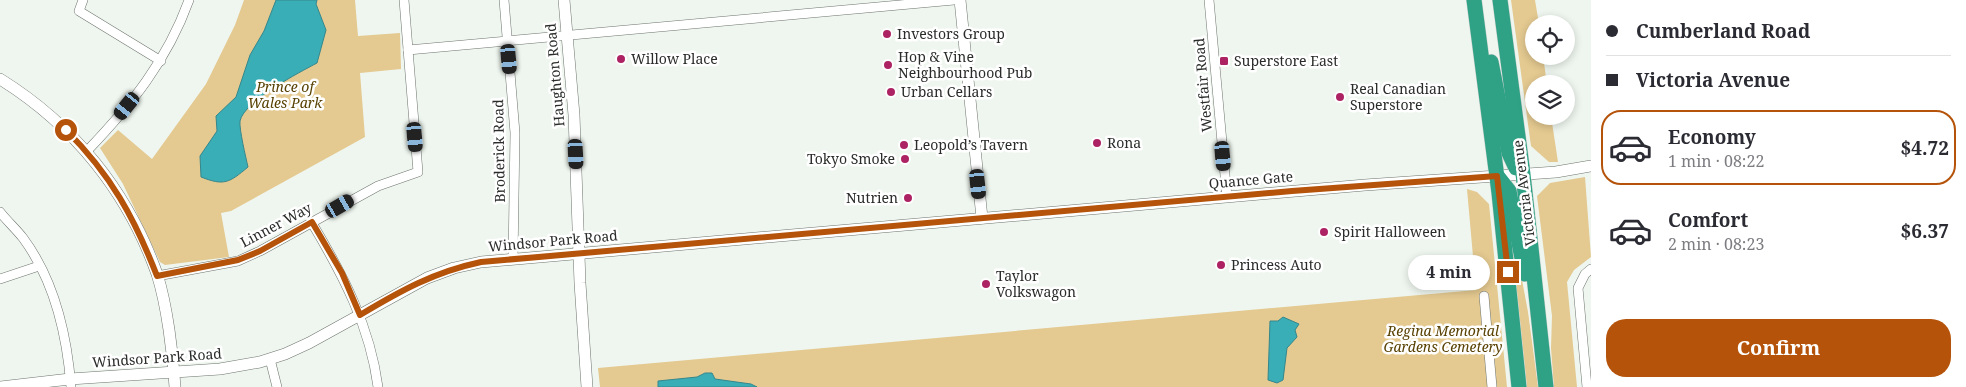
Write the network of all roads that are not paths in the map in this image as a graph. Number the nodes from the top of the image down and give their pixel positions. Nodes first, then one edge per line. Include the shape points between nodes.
1 (83, 0) edge
2 (189, 0) edge
3 (404, 0) edge
4 (504, 0) edge
5 (564, 0) edge
6 (954, 0) edge
7 (960, 0) edge
8 (1209, 0) edge
9 (1474, 0) edge
10 (1480, 0) edge
11 (1500, 0) edge
12 (567, 37) junction
13 (508, 42) junction
14 (408, 50) junction
15 (161, 61) junction
16 (0, 79) edge
17 (87, 151) junction
18 (1591, 166) edge
19 (1522, 174) junction
20 (1497, 176) junction
21 (1227, 197) junction
22 (0, 212) edge
23 (982, 218) junction
24 (312, 222) junction
25 (580, 253) junction
26 (513, 259) junction
27 (39, 266) junction
28 (1591, 269) edge
29 (157, 276) junction
30 (0, 279) edge
31 (1484, 296) dead end
32 (360, 315) junction
33 (270, 359) junction
34 (1544, 359) junction
35 (174, 373) junction
36 (71, 383) edge
37 (0, 387) edge
38 (176, 387) edge
39 (277, 387) edge
40 (378, 387) edge
41 (587, 387) edge
42 (1492, 387) edge
43 (1519, 387) edge
44 (1546, 387) edge
45 (1586, 387) edge

1 - 15 street via 79,11
2 - 15 street
3 - 14 street
4 - 13 street, Broderick Road
5 - 12 street, Haughton Road
6 - 12 street
7 - 23 street
8 - 21 street, Westfair Road
9 - 20 highway, Victoria Avenue
10 - 19 highway via 1509,153
11 - 19 highway, Victoria Avenue
12 - 13 street
12 - 25 street, Haughton Road
13 - 14 street
13 - 26 street, Broderick Road via 515,148
14 - 24 street, Linner Way via 418,172 378,186
15 - 17 street via 116,120
16 - 17 street via 37,104
17 - 29 street via 128,210
18 - 19 street, Quance Gate
19 - 20 street, Quance Gate
19 - 34 highway, Victoria Avenue
20 - 21 street, Quance Gate
20 - 34 highway via 1509,191
20 - 43 highway, Victoria Avenue
21 - 23 street, Quance Gate
22 - 27 street via 23,239
23 - 25 street, Windsor Park Road
24 - 29 street, Linner Way via 238,260
24 - 32 street via 342,273
25 - 26 street, Windsor Park Road
25 - 41 street, Haughton Road
26 - 32 street, Windsor Park Road via 481,262 440,273
27 - 30 street
27 - 36 street via 53,294 61,321
28 - 45 street via 1578,288
29 - 35 street
31 - 42 street
32 - 33 street, Windsor Park Road via 309,343
32 - 40 street via 371,348
33 - 35 street, Windsor Park Road via 234,368
33 - 39 street
34 - 44 highway, Victoria Avenue
35 - 36 street, Windsor Park Road
35 - 38 street
36 - 37 street, Windsor Park Road

